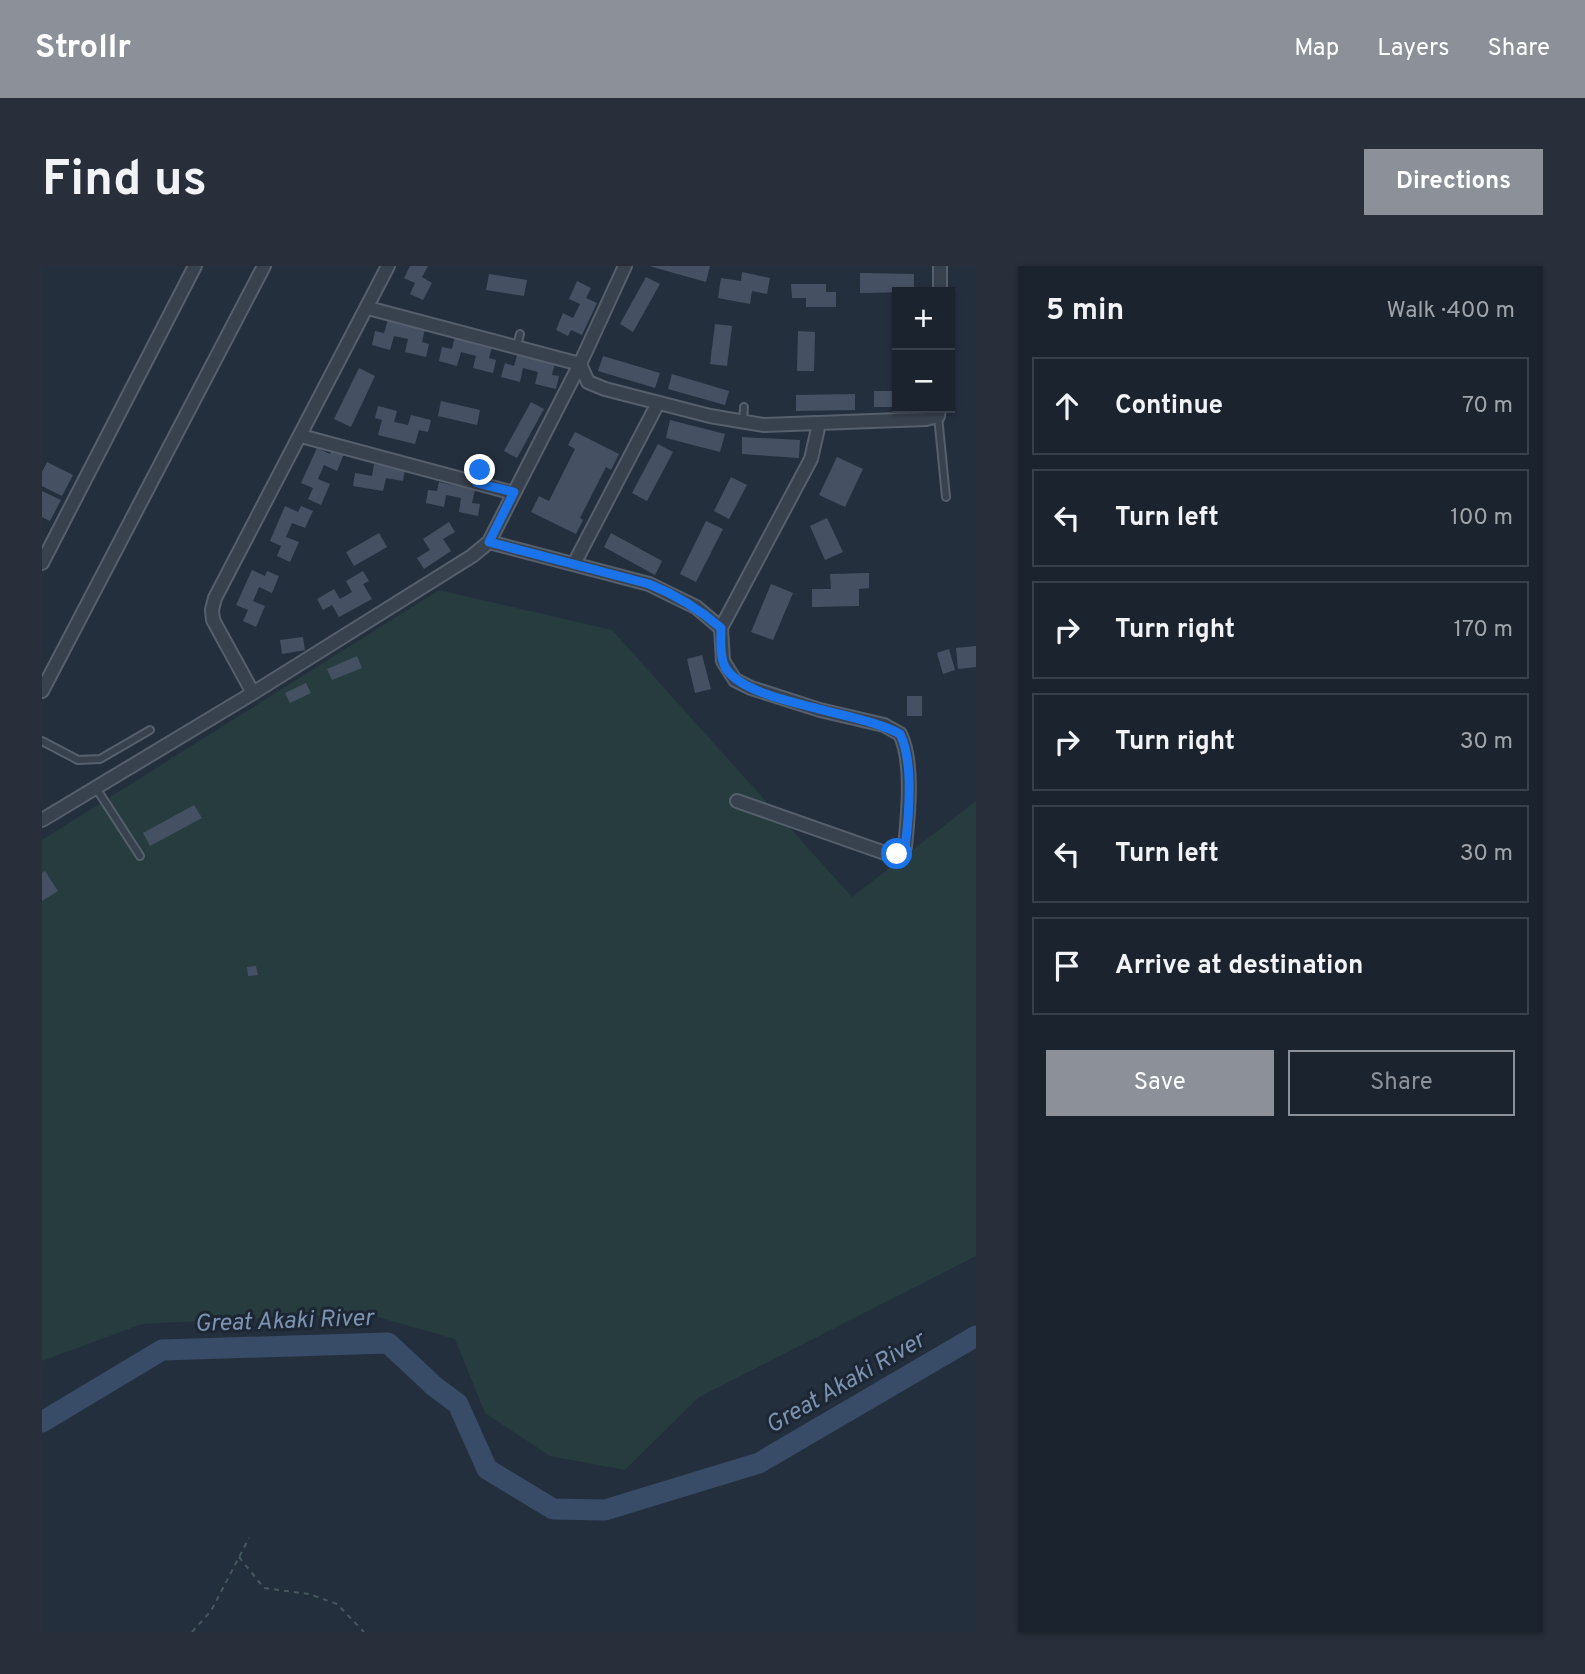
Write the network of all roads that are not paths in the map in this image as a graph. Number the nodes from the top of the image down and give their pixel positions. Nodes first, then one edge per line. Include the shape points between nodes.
1 (195, 266) edge
2 (264, 266) edge
3 (388, 266) edge
4 (625, 266) edge
5 (940, 266) edge
6 (940, 287) edge
7 (368, 308) junction
8 (580, 364) junction
9 (657, 403) junction
10 (744, 407) dead end
11 (930, 413) edge
12 (939, 413) edge
13 (743, 422) junction
14 (819, 425) junction
15 (301, 436) junction
16 (514, 492) junction
17 (946, 497) dead end
18 (489, 542) junction
19 (42, 563) edge
20 (574, 564) junction
21 (721, 628) junction
22 (42, 691) edge
23 (253, 693) junction
24 (150, 730) dead end
25 (42, 741) edge
26 (96, 788) junction
27 (737, 801) dead end
28 (42, 820) edge
29 (140, 856) dead end

1 - 19 street
2 - 22 street
3 - 7 street via 372,289
4 - 8 street
5 - 6 street
7 - 8 street via 518,340
7 - 15 street
8 - 9 street via 588,382
8 - 16 street
9 - 13 street
9 - 20 street
10 - 13 lane
11 - 14 street
12 - 17 lane
13 - 14 street
14 - 21 street via 810,459 760,543
15 - 16 street via 479,477
15 - 23 street via 212,610 213,620
16 - 18 street
18 - 20 street
18 - 23 street
20 - 21 street via 674,594
21 - 27 street via 723,661 736,680 820,710 884,725 900,734 908,776 905,848 897,854 875,850
23 - 26 street
24 - 25 lane via 100,759 78,760
26 - 28 street
26 - 29 lane

